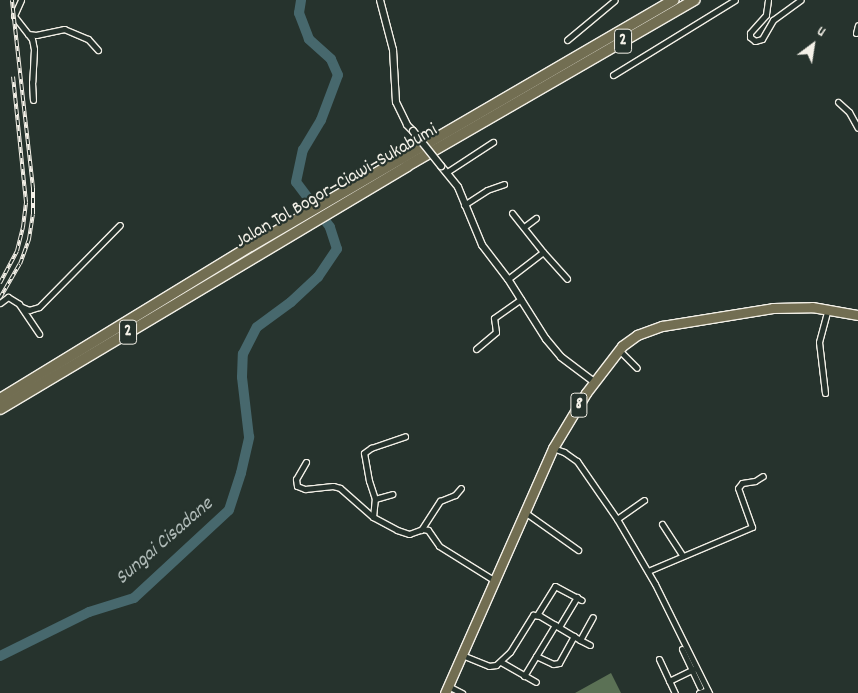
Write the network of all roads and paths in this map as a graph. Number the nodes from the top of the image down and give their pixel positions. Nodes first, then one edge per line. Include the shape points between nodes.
1 (19, 0) edge
2 (380, 0) edge
3 (615, 0) edge
4 (674, 0) edge
5 (695, 0) edge
6 (735, 0) edge
7 (768, 0) edge
8 (801, 0) edge
9 (858, 25) edge
10 (856, 33) dead end
11 (28, 34) junction
12 (567, 40) dead end
13 (98, 50) dead end
14 (613, 74) dead end
15 (548, 79) junction
16 (33, 100) dead end
17 (838, 102) dead end
18 (858, 128) edge
19 (493, 142) dead end
20 (447, 172) junction
21 (504, 184) dead end
22 (464, 205) junction
23 (512, 213) dead end
24 (536, 218) dead end
25 (120, 225) dead end
26 (524, 227) junction
27 (254, 251) junction
28 (543, 252) junction
29 (508, 278) junction
30 (567, 279) dead end
31 (521, 299) junction
32 (0, 303) edge
33 (22, 307) junction
34 (828, 309) junction
35 (858, 315) edge
36 (40, 334) dead end
37 (476, 349) dead end
38 (618, 349) junction
39 (637, 368) dead end
40 (594, 382) junction
41 (826, 393) dead end
42 (0, 399) edge
43 (0, 409) edge
44 (405, 436) dead end
45 (553, 448) junction
46 (306, 462) dead end
47 (763, 476) dead end
48 (461, 488) dead end
49 (392, 494) dead end
50 (374, 499) junction
51 (644, 500) dead end
52 (526, 513) junction
53 (373, 517) junction
54 (617, 519) junction
55 (662, 524) dead end
56 (421, 530) junction
57 (578, 550) dead end
58 (683, 556) junction
59 (648, 571) junction
60 (495, 581) junction
61 (538, 614) junction
62 (593, 617) dead end
63 (557, 626) junction
64 (574, 636) junction
65 (580, 640) junction
66 (590, 645) dead end
67 (682, 649) dead end
68 (462, 655) junction
69 (536, 656) junction
70 (659, 658) dead end
71 (501, 662) junction
72 (694, 668) junction
73 (524, 676) junction
74 (669, 680) junction
75 (536, 682) dead end
76 (447, 690) edge
77 (700, 690) edge
78 (708, 691) edge
79 (462, 693) edge
80 (675, 693) edge

1 - 11 street via 14,16
2 - 20 street, bridge via 393,55 396,102 407,125
3 - 12 street
4 - 15 highway, Jalan Tol Bogor–Ciawi–Sukabumi / 2
5 - 15 highway, Jalan Tol Bogor–Ciawi–Sukabumi / 2
6 - 14 street
7 - 8 street via 766,15 750,33 756,41 762,39 773,20
9 - 10 street
11 - 13 street via 64,29 88,40
11 - 16 street via 34,49
15 - 27 highway, Jalan Tol Bogor–Ciawi–Sukabumi / 2
17 - 18 street via 849,112
19 - 20 street
20 - 22 street via 458,187
21 - 22 street via 487,190
22 - 29 street via 482,245
23 - 26 street
24 - 26 street
25 - 33 street via 39,307 29,310
26 - 28 street
27 - 42 highway, Jalan Tol Bogor–Ciawi–Sukabumi / 2
27 - 43 highway, Jalan Tol Bogor–Ciawi–Sukabumi / 2
28 - 29 street
28 - 30 street
29 - 31 street
31 - 37 street via 494,318 496,332
31 - 40 street via 555,350
32 - 33 street via 8,298
33 - 36 street
34 - 35 highway, 8
34 - 38 highway, 8 via 804,306 773,308 662,326 637,335
34 - 41 street via 819,342
38 - 39 street
38 - 40 highway, 8
40 - 45 highway, 8
44 - 50 street via 364,453
45 - 52 highway, 8
45 - 54 street via 576,461
46 - 53 street via 296,479 297,486 305,489 338,487
47 - 58 street via 742,483 738,488 753,526
48 - 56 street via 440,501
49 - 50 street
50 - 53 street
51 - 54 street
52 - 57 street
52 - 60 highway, 8
53 - 56 street via 403,533
54 - 59 street
55 - 58 street
56 - 60 street via 428,530 441,548
58 - 59 street
59 - 72 street
60 - 68 highway, 8
61 - 63 street
61 - 63 street via 555,586 579,598
61 - 71 street via 530,618
62 - 65 street
63 - 64 street
63 - 69 street
64 - 65 street
64 - 69 street via 559,663 553,664
65 - 66 street
67 - 72 street
68 - 71 street via 489,666
68 - 76 highway, 8
69 - 73 street
70 - 74 street
71 - 73 street
72 - 74 street
72 - 77 street
72 - 78 street
73 - 75 street
74 - 80 street
76 - 79 street
77 - 78 street

